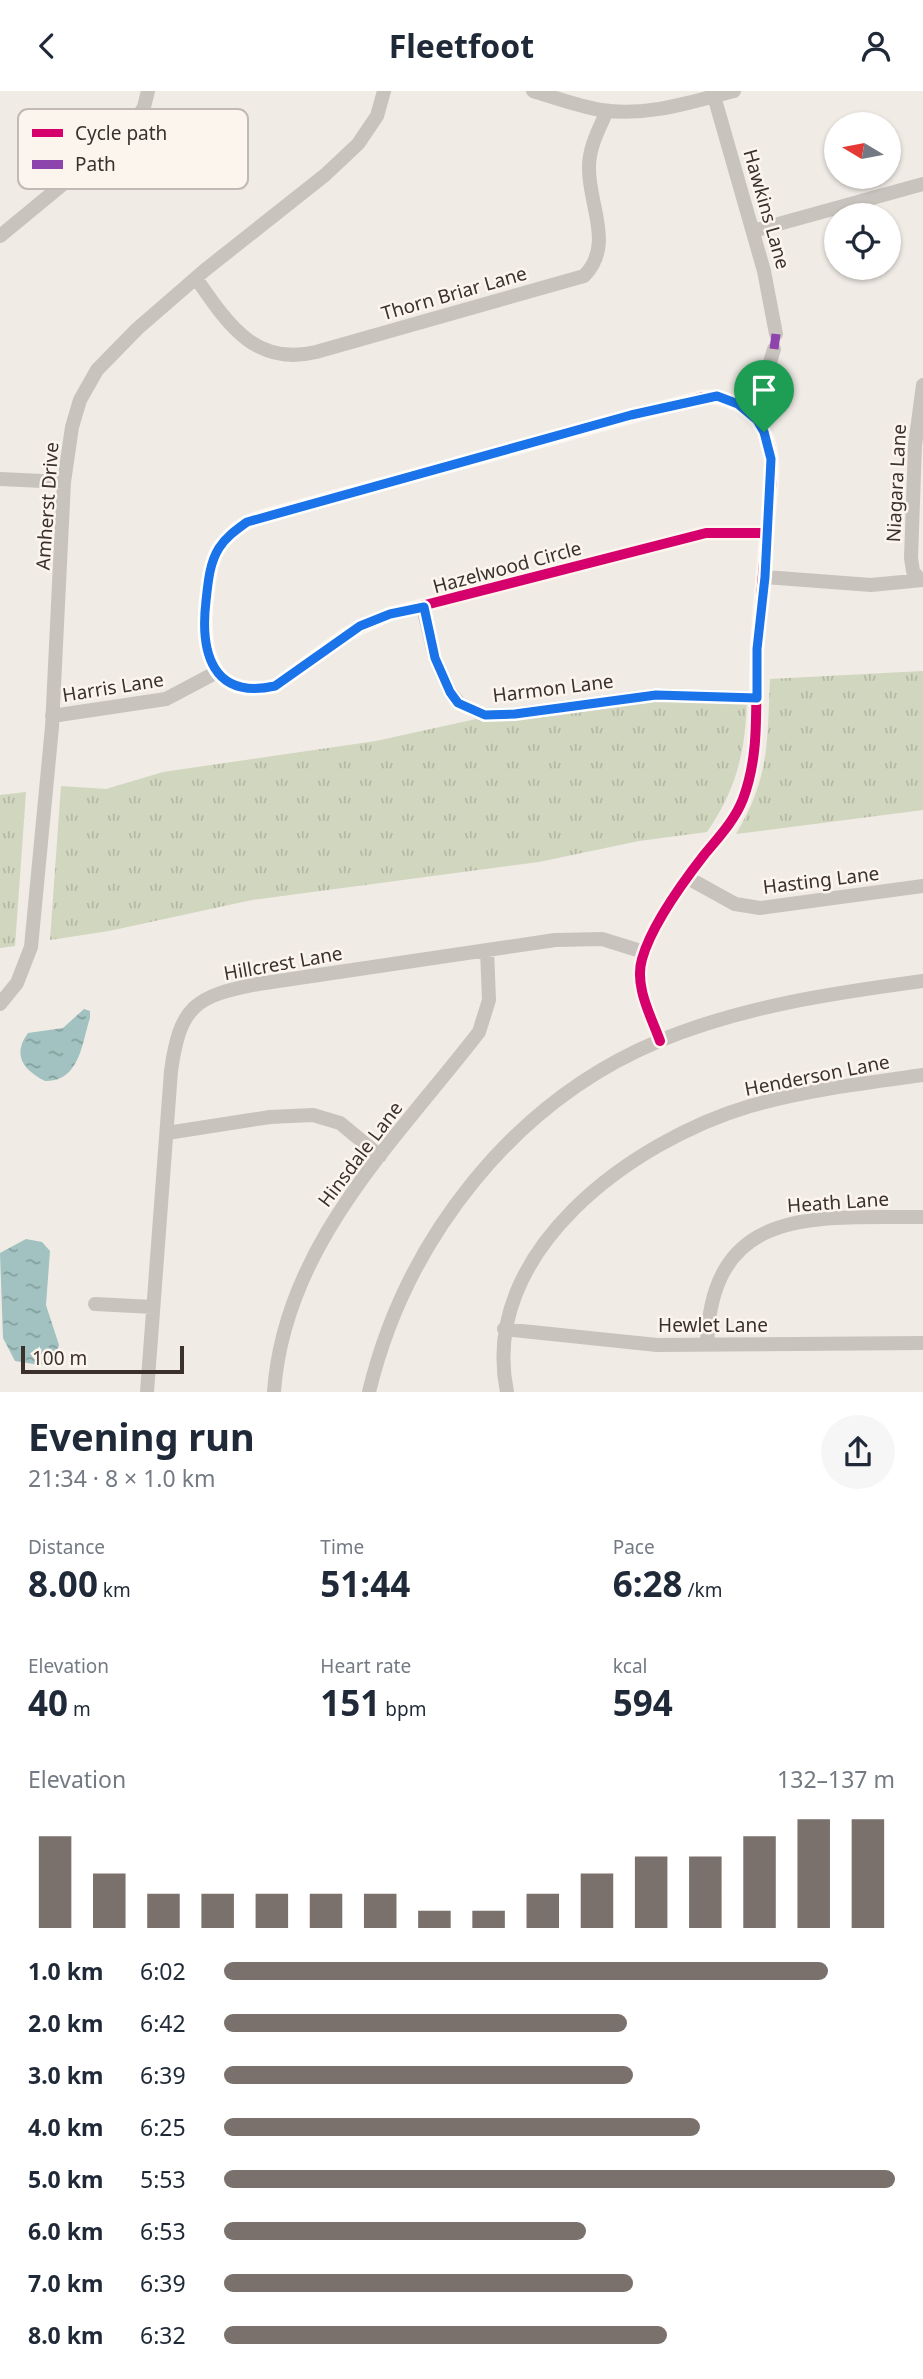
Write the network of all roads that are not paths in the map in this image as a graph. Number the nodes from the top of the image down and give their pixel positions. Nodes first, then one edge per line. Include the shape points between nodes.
1 (148, 91) edge
2 (384, 91) edge
3 (533, 91) edge
4 (734, 91) edge
5 (714, 96) junction
6 (143, 109) edge
7 (607, 111) junction
8 (923, 184) edge
9 (57, 189) edge
10 (753, 231) junction
11 (0, 236) edge
12 (196, 278) junction
13 (923, 385) edge
14 (743, 407) junction
15 (919, 450) edge
16 (0, 479) edge
17 (65, 482) junction
18 (767, 533) junction
19 (765, 577) junction
20 (922, 580) edge
21 (424, 607) junction
22 (217, 672) junction
23 (757, 698) junction
24 (52, 716) junction
25 (688, 878) junction
26 (923, 885) edge
27 (487, 950) junction
28 (644, 952) junction
29 (923, 981) edge
30 (0, 1004) edge
31 (660, 1041) junction
32 (923, 1075) edge
33 (167, 1133) junction
34 (380, 1156) junction
35 (923, 1217) edge
36 (95, 1304) dead end
37 (153, 1307) junction
38 (504, 1329) junction
39 (923, 1343) edge
40 (708, 1345) junction
41 (147, 1392) edge
42 (274, 1392) edge
43 (369, 1392) edge
44 (507, 1392) edge

1 - 6 street
2 - 12 street, Amherst Drive via 373,123 336,166
3 - 7 street
4 - 5 street
5 - 7 street via 648,111
5 - 10 street, Hawkins Lane
7 - 12 street, Thorn Briar Lane via 590,149 589,177 599,245 595,263 584,276 289,356 245,339
8 - 10 street
9 - 11 street
10 - 14 street, Hawkins Lane via 767,283 775,341 764,382
12 - 17 street, Amherst Drive via 118,346 92,377 72,427
13 - 15 street, Niagara Lane
14 - 18 street via 757,420 769,445
14 - 22 street via 717,396 703,397 247,522 217,551 209,575 205,641
15 - 20 street, Niagara Lane via 911,565
16 - 17 street
17 - 24 street, Amherst Drive
18 - 19 street
18 - 21 street, Hazelwood Circle via 706,533
19 - 20 street, Niagara Lane via 872,585
19 - 23 street
21 - 22 street, Hazelwood Circle via 360,626 275,686 246,688
21 - 23 street, Harmon Lane via 435,658 450,692 458,703 485,715 656,695
22 - 24 street, Harris Lane via 166,699
23 - 25 street via 753,760 744,797
24 - 30 street, Amherst Drive via 31,947 17,983
25 - 26 street, Hasting Lane via 735,904 760,908
25 - 28 street
27 - 28 street, Hillcrest Lane via 588,938
27 - 33 street, Hillcrest Lane via 258,984 204,999 184,1017 175,1042
27 - 34 street, Hinsdale Lane via 489,1000 479,1032
28 - 31 street via 640,983
29 - 31 street via 792,1001
31 - 43 street via 556,1098 480,1174 411,1277
32 - 38 street, Henderson Lane via 750,1107 702,1124 656,1148 600,1188 548,1238 520,1281
33 - 34 street via 313,1115 340,1123
33 - 37 street, Hillcrest Lane
34 - 42 street, Hinsdale Lane via 334,1219 303,1275 287,1319
35 - 40 street, Heath Lane via 800,1220 764,1233 732,1260 717,1284
36 - 37 street
37 - 41 street, Hillcrest Lane
38 - 40 street, Hewlet Lane via 657,1345
38 - 44 street, Henderson Lane
39 - 40 street, Hewlet Lane

